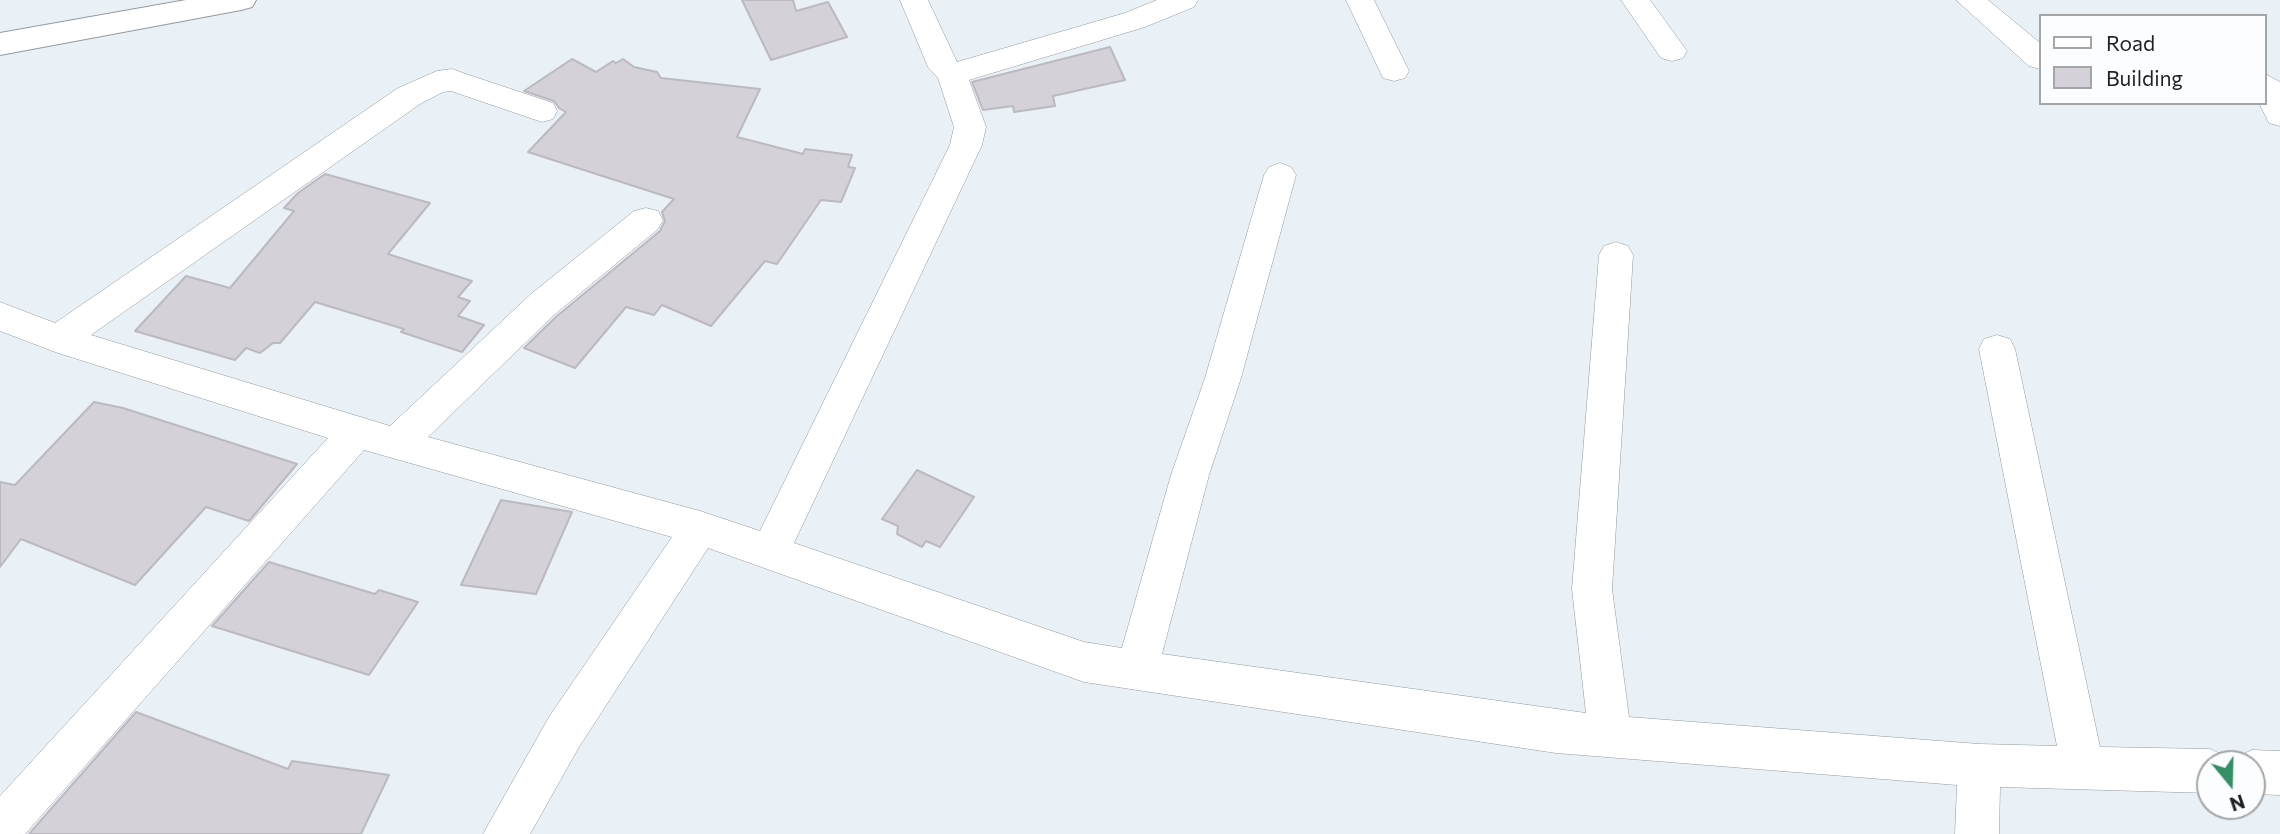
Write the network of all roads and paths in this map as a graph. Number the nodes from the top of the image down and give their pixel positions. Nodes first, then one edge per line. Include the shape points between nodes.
1 (241, 0) edge
2 (914, 0) edge
3 (1184, 0) edge
4 (1360, 0) edge
5 (1635, 0) edge
6 (1970, 0) edge
7 (0, 44) edge
8 (1672, 51) dead end
9 (2038, 58) edge
10 (1394, 71) dead end
11 (951, 72) junction
12 (2267, 86) dead end
13 (542, 111) dead end
14 (2280, 116) edge
15 (1280, 175) dead end
16 (646, 220) dead end
17 (1616, 255) dead end
18 (0, 316) edge
19 (58, 339) junction
20 (1997, 349) dead end
21 (358, 432) junction
22 (396, 444) junction
23 (700, 528) junction
24 (769, 554) junction
25 (1137, 669) junction
26 (1609, 736) junction
27 (1979, 765) junction
28 (2083, 767) junction
29 (2196, 771) edge
30 (0, 829) edge
31 (505, 834) edge
32 (1977, 834) edge

1 - 7 street
2 - 11 street via 943,67
3 - 11 street via 1135,20
4 - 10 street
5 - 8 street
6 - 9 street
11 - 24 street via 970,127 966,145
12 - 14 street
13 - 19 street via 452,80 437,82 409,96
15 - 25 street
16 - 22 street via 543,304
17 - 26 street via 1592,589
18 - 19 street
19 - 21 street
20 - 28 street
21 - 22 street
21 - 30 street
22 - 23 street
23 - 24 street
23 - 31 street via 564,732
24 - 25 street via 1084,662
25 - 26 street
26 - 27 street
27 - 28 street
27 - 32 street
28 - 29 street

